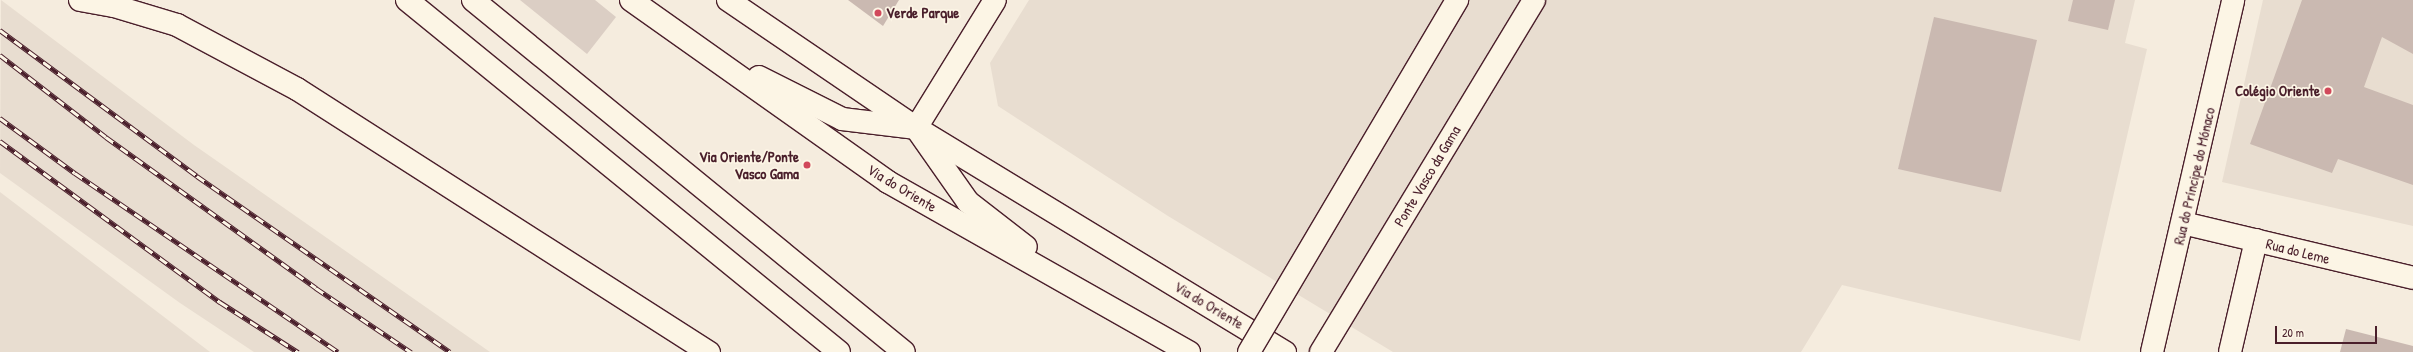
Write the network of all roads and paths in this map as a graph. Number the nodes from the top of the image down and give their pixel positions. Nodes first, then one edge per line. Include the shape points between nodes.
1 (80, 0) edge
2 (407, 0) edge
3 (474, 0) edge
4 (631, 0) edge
5 (728, 0) edge
6 (995, 0) edge
7 (1457, 0) edge
8 (1534, 0) edge
9 (2234, 0) edge
10 (694, 44) junction
11 (916, 128) junction
12 (2183, 223) junction
13 (2256, 240) junction
14 (2413, 278) edge
15 (1087, 294) junction
16 (709, 352) edge
17 (839, 352) edge
18 (904, 352) edge
19 (1189, 352) edge
20 (1249, 352) edge
21 (1286, 352) edge
22 (1321, 352) edge
23 (2152, 352) edge
24 (2230, 352) edge

1 - 16 main road via 114,6 177,25 297,89
2 - 17 main road
3 - 18 main road
4 - 10 main road, Via do Oriente
5 - 11 main road, Via do Oriente
6 - 11 main road
7 - 20 main road, bridge
8 - 22 main road, Ponte Vasco da Gama
9 - 12 main road, Rua do Príncipe do Mónaco
10 - 11 main road via 842,119
10 - 15 main road, Via do Oriente via 888,182
11 - 15 main road via 968,202
11 - 21 main road, Via do Oriente
12 - 13 main road, Rua do Leme
12 - 23 main road, Rua do Príncipe do Mónaco
13 - 14 main road, Rua do Leme
13 - 24 main road
15 - 19 main road, Via do Oriente

